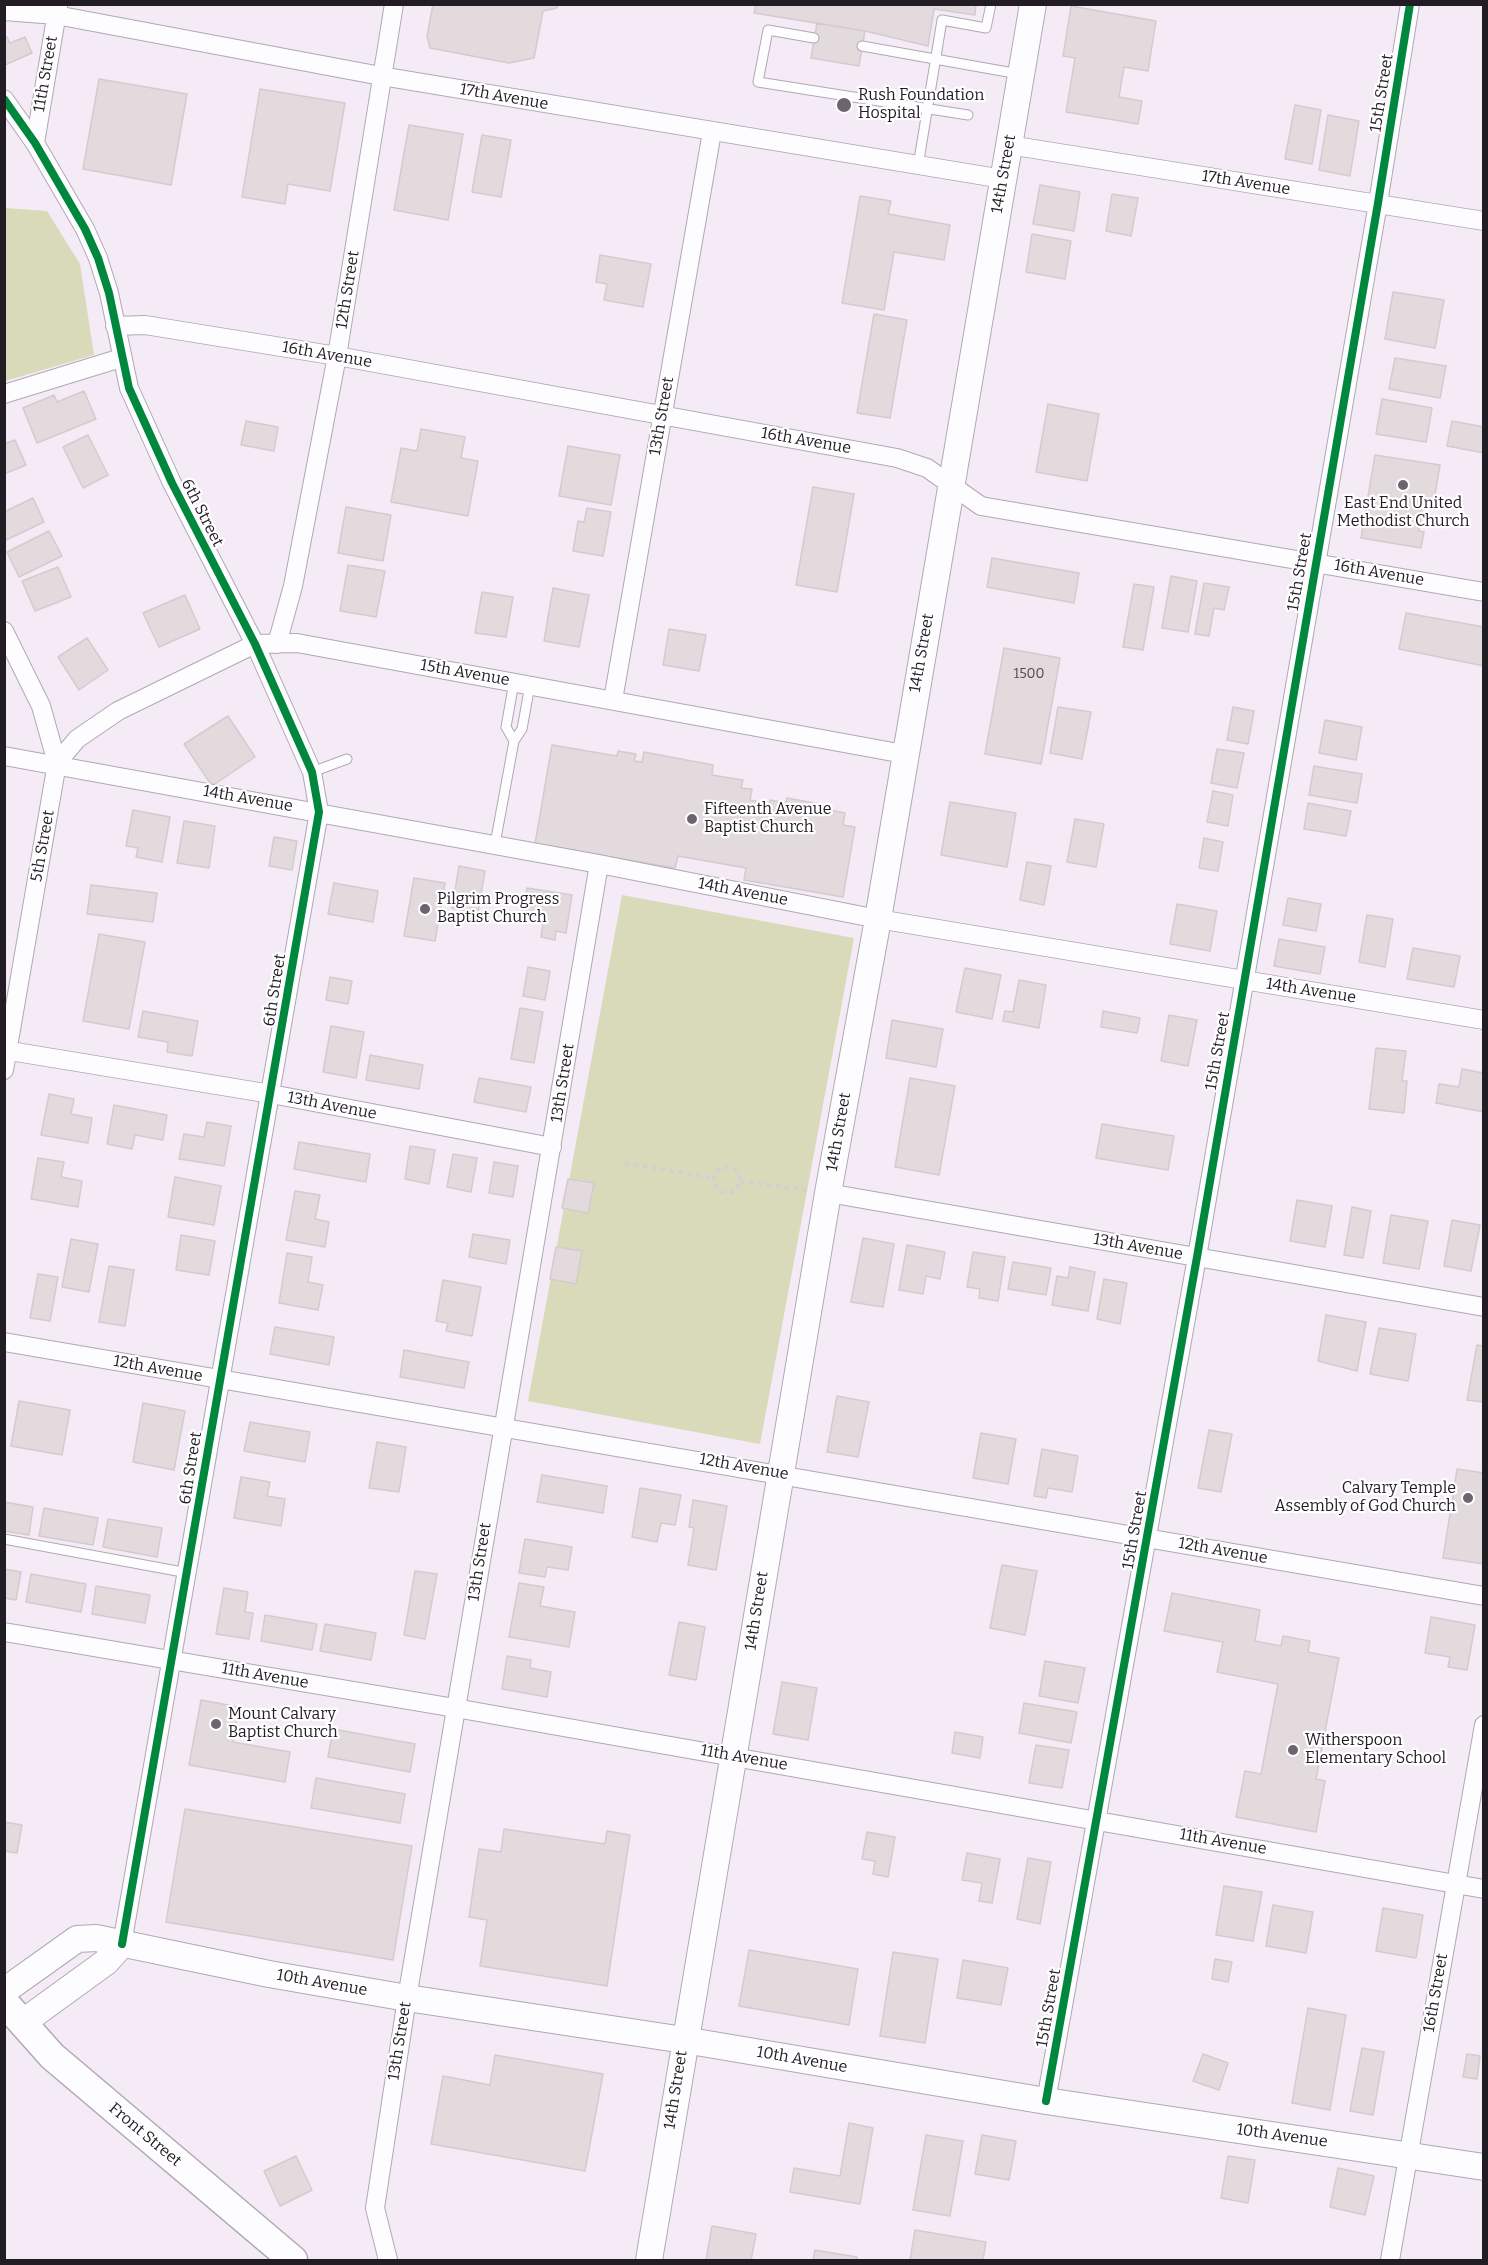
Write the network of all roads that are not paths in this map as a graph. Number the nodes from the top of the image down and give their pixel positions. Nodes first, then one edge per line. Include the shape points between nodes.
1 (394, 4) edge
2 (991, 4) edge
3 (1033, 4) edge
4 (1410, 4) edge
5 (57, 10) edge
6 (4, 11) edge
7 (814, 38) dead end
8 (862, 46) dead end
9 (938, 58) junction
10 (1021, 75) junction
11 (381, 76) junction
12 (4, 99) edge
13 (928, 109) junction
14 (968, 115) dead end
15 (712, 132) junction
16 (35, 143) junction
17 (1009, 145) junction
18 (918, 166) junction
19 (1003, 179) junction
20 (1378, 203) junction
21 (1484, 221) edge
22 (115, 326) junction
23 (337, 356) junction
24 (121, 358) junction
25 (4, 394) edge
26 (662, 415) junction
27 (950, 487) junction
28 (1316, 562) junction
29 (1484, 592) edge
30 (4, 631) edge
31 (255, 644) junction
32 (277, 644) junction
33 (522, 684) junction
34 (613, 700) junction
35 (514, 741) junction
36 (904, 754) junction
37 (4, 756) edge
38 (346, 759) dead end
39 (57, 764) junction
40 (312, 772) junction
41 (319, 812) junction
42 (495, 844) junction
43 (599, 864) junction
44 (878, 919) junction
45 (1244, 980) junction
46 (1484, 1020) edge
47 (6, 1050) edge
48 (4, 1070) edge
49 (272, 1094) junction
50 (552, 1148) junction
51 (828, 1193) junction
52 (1197, 1257) junction
53 (1484, 1307) edge
54 (4, 1342) edge
55 (219, 1380) junction
56 (503, 1426) junction
57 (780, 1474) junction
58 (1147, 1538) junction
59 (4, 1539) edge
60 (188, 1574) junction
61 (1484, 1596) edge
62 (4, 1632) edge
63 (174, 1660) junction
64 (456, 1708) junction
65 (1484, 1725) edge
66 (733, 1756) junction
67 (1098, 1820) junction
68 (1456, 1884) junction
69 (1484, 1888) edge
70 (122, 1944) junction
71 (4, 1991) edge
72 (406, 1998) junction
73 (13, 2013) edge
74 (684, 2040) junction
75 (1046, 2101) junction
76 (1407, 2154) junction
77 (1484, 2167) edge
78 (293, 2260) edge
79 (388, 2260) edge
80 (650, 2260) edge
81 (1390, 2260) edge

1 - 11 street, 12th Street
2 - 9 lane via 986,28 943,16
3 - 10 main road, 14th Street
4 - 20 street, 15th Street
5 - 6 street, 17th Avenue
5 - 11 street, 17th Avenue
5 - 16 street, 11th Street
7 - 13 lane via 768,30 758,82
8 - 9 lane
9 - 10 lane
9 - 13 lane
10 - 17 main road, 14th Street
11 - 15 street, 17th Avenue
11 - 23 street, 12th Street
12 - 16 street, 6th Street
13 - 14 lane
13 - 18 lane
15 - 18 street, 17th Avenue
15 - 26 street, 13th Street
16 - 22 street, 6th Street via 98,258
17 - 19 main road, 14th Street
17 - 20 street, 17th Avenue
18 - 19 street, 17th Avenue
19 - 27 main road, 14th Street
20 - 21 street, 17th Avenue
20 - 28 street, 15th Street
22 - 23 street, 16th Avenue via 145,325
22 - 24 street, 6th Street
23 - 26 street, 16th Avenue
23 - 32 street, 12th Street via 293,586
24 - 25 street
24 - 31 street, 6th Street via 142,420
26 - 27 street, 16th Avenue via 897,458 927,468
26 - 34 street, 13th Street
27 - 28 street, 16th Avenue via 981,506
27 - 36 main road, 14th Street
28 - 29 street, 16th Avenue
28 - 45 street, 15th Street
30 - 39 street, 5th Street via 41,706
31 - 32 street, 15th Avenue
31 - 39 street, 15th Avenue via 118,711 77,739
31 - 40 street, 6th Street
32 - 33 street, 15th Avenue via 297,643
33 - 34 street, 15th Avenue
33 - 35 lane via 522,729
33 - 35 lane via 506,727
34 - 36 street, 15th Avenue
35 - 42 lane
36 - 44 main road, 14th Street
37 - 39 street, 14th Avenue
38 - 40 lane
39 - 41 street, 14th Avenue
39 - 47 street, 5th Street
40 - 41 street, 6th Street
41 - 42 street, 14th Avenue
41 - 49 street, 6th Street
42 - 43 street, 14th Avenue
43 - 44 street, 14th Avenue
43 - 50 street, 13th Street
44 - 45 street, 14th Avenue
44 - 51 main road, 14th Street
45 - 46 street, 14th Avenue
45 - 52 street, 15th Street
47 - 48 street, 5th Street
47 - 49 street, 13th Avenue
49 - 50 street, 13th Avenue
49 - 55 street, 6th Street
50 - 56 street, 13th Street
51 - 52 street, 13th Avenue
51 - 57 main road, 14th Street
52 - 53 street, 13th Avenue
52 - 58 street, 15th Street
54 - 55 street, 12th Avenue
55 - 56 street, 12th Avenue
55 - 60 street, 6th Street
56 - 57 street, 12th Avenue
56 - 64 street, 13th Street
57 - 58 street, 12th Avenue
57 - 66 main road, 14th Street
58 - 61 street, 12th Avenue
58 - 67 street, 15th Street
59 - 60 lane
60 - 63 street, 6th Street
62 - 63 street, 11th Avenue
63 - 64 street, 11th Avenue
63 - 70 street, 6th Street
64 - 66 street, 11th Avenue
64 - 72 street, 13th Street
65 - 68 street, 16th Street
66 - 67 street, 11th Avenue
66 - 74 main road, 14th Street
67 - 68 street, 11th Avenue
67 - 75 street, 15th Street
68 - 69 street, 11th Avenue
68 - 76 street, 16th Street
70 - 71 main road, 10th Avenue via 96,1938 76,1940
70 - 72 main road, 10th Avenue
70 - 73 main road via 106,1962
72 - 74 main road, 10th Avenue
72 - 79 street, 13th Street via 375,2208
73 - 78 main road, Front Street via 52,2056
74 - 75 main road, 10th Avenue
74 - 80 main road, 14th Street
75 - 76 main road, 10th Avenue
76 - 77 main road, 10th Avenue
76 - 81 street, 16th Street

